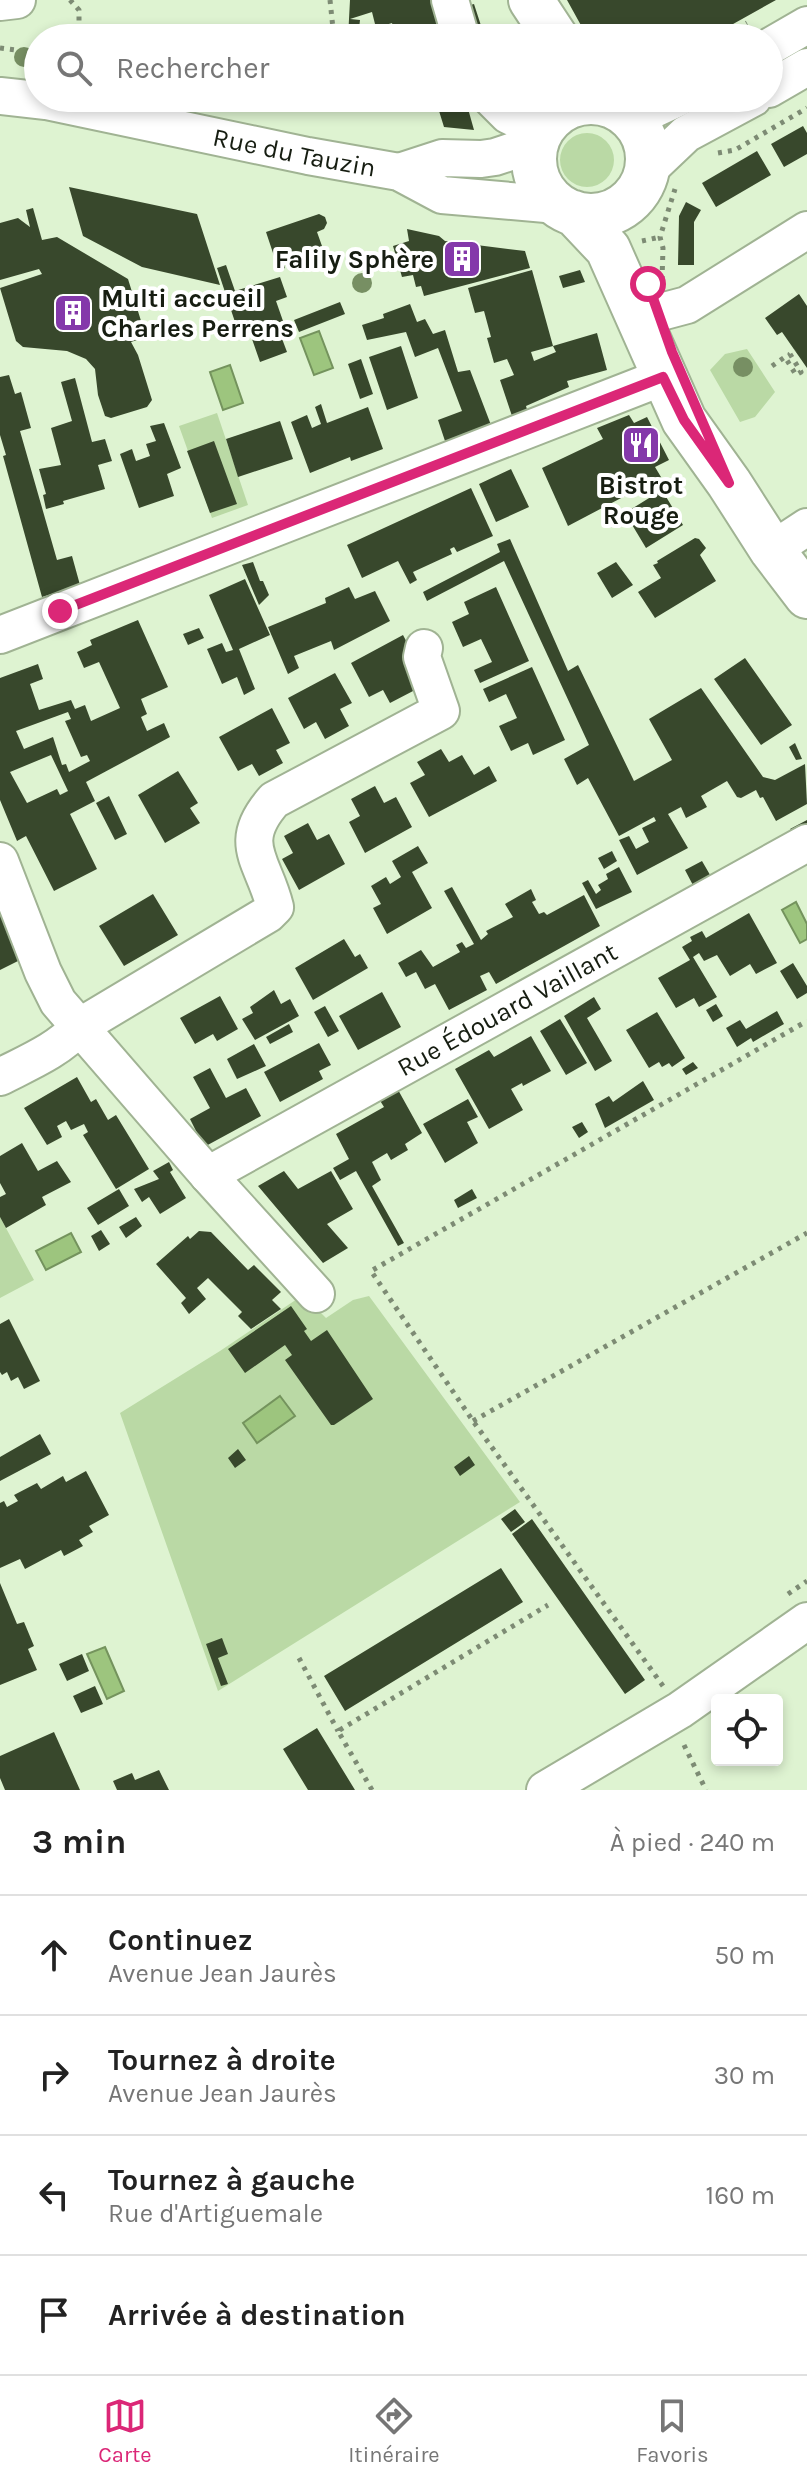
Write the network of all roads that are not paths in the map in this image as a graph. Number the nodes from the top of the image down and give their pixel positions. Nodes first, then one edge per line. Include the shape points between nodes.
1 (17, 0) edge
2 (450, 0) edge
3 (529, 0) edge
4 (0, 2) edge
5 (457, 24) edge
6 (527, 24) edge
7 (546, 24) edge
8 (807, 25) edge
9 (783, 39) edge
10 (807, 67) edge
11 (783, 81) edge
12 (0, 96) edge
13 (24, 99) edge
14 (98, 112) edge
15 (505, 112) edge
16 (614, 112) edge
17 (727, 112) edge
18 (544, 122) edge
19 (399, 172) junction
20 (655, 181) junction
21 (565, 209) junction
22 (807, 230) edge
23 (657, 313) junction
24 (663, 377) junction
25 (729, 483) junction
26 (790, 538) edge
27 (807, 596) edge
28 (0, 635) edge
29 (424, 648) dead end
30 (807, 843) edge
31 (0, 861) edge
32 (79, 1027) junction
33 (0, 1077) edge
34 (208, 1175) junction
35 (316, 1294) dead end
36 (807, 1621) edge
37 (545, 1790) edge

1 - 4 street
2 - 5 street
3 - 6 main road
3 - 7 main road
8 - 9 street
10 - 11 street
12 - 13 street, Rue du Tauzin
14 - 19 street, Rue du Tauzin
15 - 18 street
16 - 20 main road via 646,143
17 - 20 street via 686,134
18 - 19 street, Rue du Tauzin via 513,151 481,159 442,158
18 - 21 main road via 535,151 539,181
19 - 21 street, Rue du Tauzin via 442,195
20 - 21 main road via 612,212 593,216
20 - 23 main road via 637,208 638,242
21 - 24 main road via 608,249
22 - 23 street via 687,305
23 - 25 main road
24 - 25 main road via 684,420
24 - 28 street
25 - 26 main road
26 - 27 main road
29 - 32 street via 422,657 441,711 274,800 259,816 253,838 275,907
30 - 34 street, Rue Édouard Vaillant
31 - 32 street via 43,972
32 - 33 street via 63,1042
32 - 34 street
34 - 35 street
36 - 37 street via 680,1710

